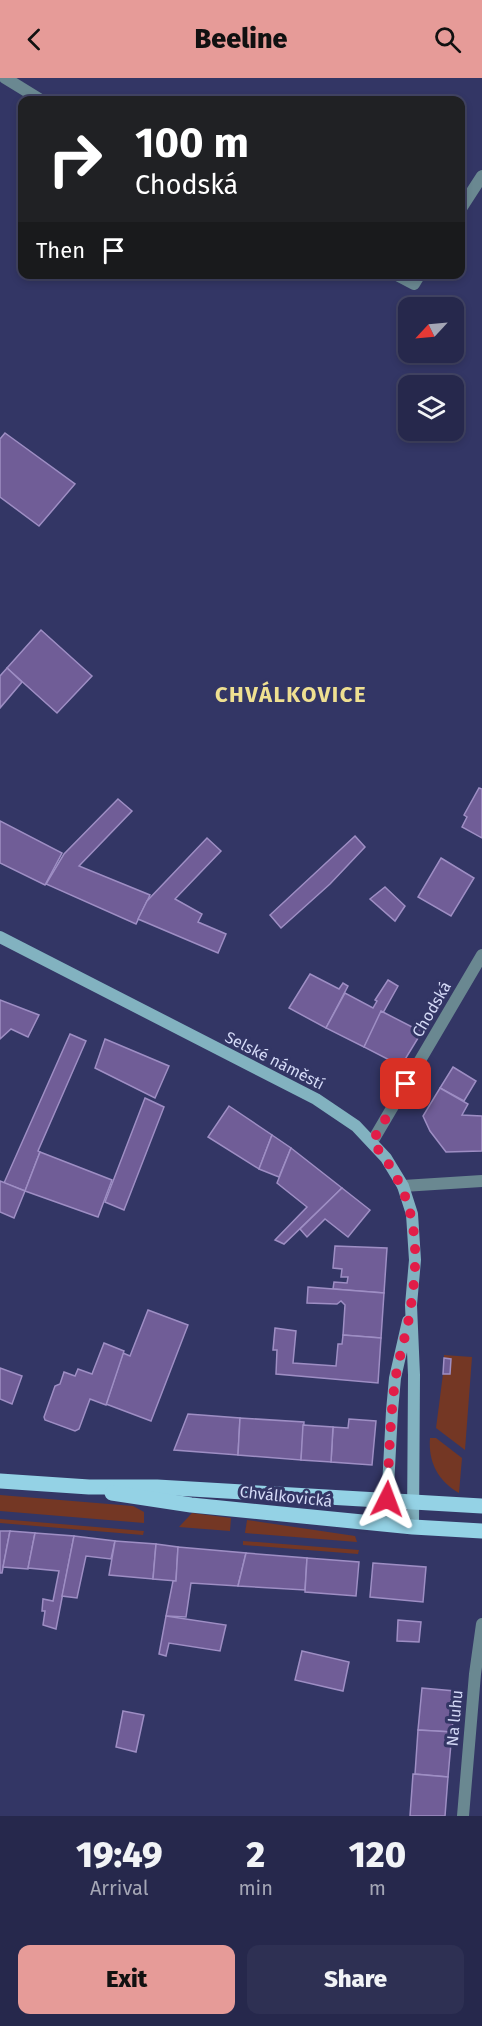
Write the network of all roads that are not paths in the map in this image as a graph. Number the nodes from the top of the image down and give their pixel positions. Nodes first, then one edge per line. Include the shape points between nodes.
1 (5, 78) edge
2 (34, 96) edge
3 (482, 176) edge
4 (465, 202) edge
5 (404, 279) edge
6 (417, 279) edge
7 (0, 937) edge
8 (482, 955) edge
9 (372, 1142) junction
10 (482, 1181) edge
11 (403, 1186) junction
12 (411, 1305) junction
13 (0, 1481) edge
14 (89, 1487) junction
15 (387, 1499) junction
16 (413, 1501) junction
17 (482, 1506) edge
18 (386, 1525) junction
19 (413, 1527) junction
20 (482, 1531) edge
21 (482, 1624) edge
22 (463, 1816) edge

1 - 2 street
3 - 4 street
5 - 6 street via 414,284
7 - 9 street, Selské náměstí via 316,1100 356,1126
8 - 9 street, Chodská
9 - 11 street, Selské náměstí
10 - 11 street
11 - 12 street, Selské náměstí via 414,1228
12 - 15 street, Selské náměstí via 395,1378
12 - 16 street, Selské náměstí
13 - 14 main road, Chválkovická
14 - 15 main road, Chválkovická via 152,1486
14 - 18 main road, Chválkovická via 167,1502
15 - 16 main road, Chválkovická
15 - 18 street, Selské náměstí
16 - 17 main road, Chválkovická
16 - 19 street, Selské náměstí
18 - 19 main road, Chválkovická
19 - 20 main road, Chválkovická
21 - 22 street, Na luhu

